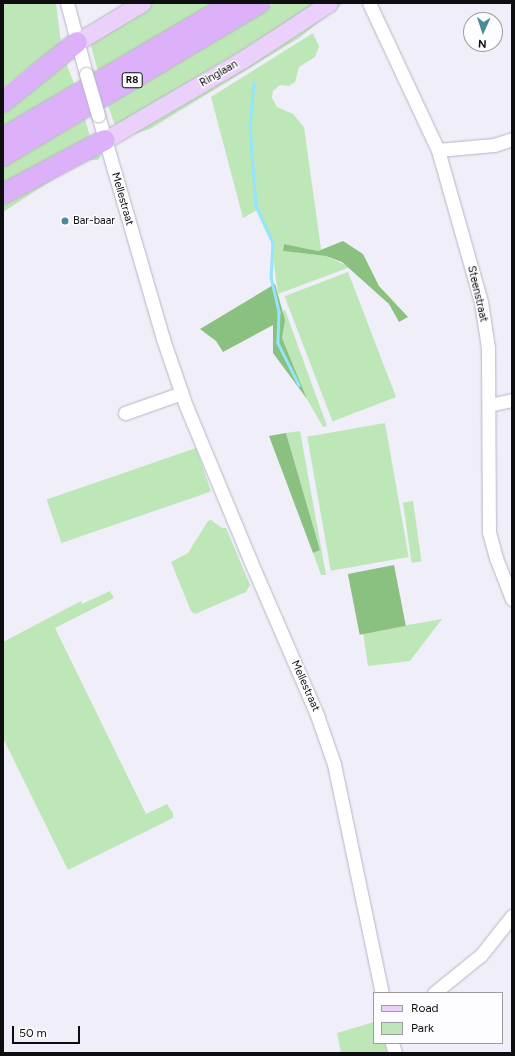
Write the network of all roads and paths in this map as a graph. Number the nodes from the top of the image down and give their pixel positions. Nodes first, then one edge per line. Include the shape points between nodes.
1 (67, 3) edge
2 (142, 3) edge
3 (233, 3) edge
4 (260, 3) edge
5 (329, 3) edge
6 (369, 3) edge
7 (77, 42) junction
8 (3, 102) edge
9 (3, 138) edge
10 (512, 139) edge
11 (106, 140) junction
12 (438, 150) junction
13 (3, 156) edge
14 (3, 194) edge
15 (182, 393) junction
16 (512, 400) edge
17 (489, 405) junction
18 (125, 413) dead end
19 (512, 599) edge
20 (512, 916) edge
21 (382, 992) edge
22 (435, 992) edge

1 - 7 street, Mellestraat
2 - 7 main road
3 - 9 highway, R8
4 - 13 highway, R8
5 - 11 main road, Ringlaan via 242,60
6 - 12 street, Steenstraat
7 - 8 highway
7 - 11 street, Mellestraat, bridge
10 - 12 street via 494,145
11 - 14 highway
11 - 15 street, Mellestraat via 163,339
12 - 17 street, Steenstraat via 481,302 488,348
15 - 18 street
15 - 21 street, Mellestraat via 250,560 318,715 334,764
16 - 17 street
17 - 19 street, Steenstraat via 489,532
20 - 22 street via 481,955

